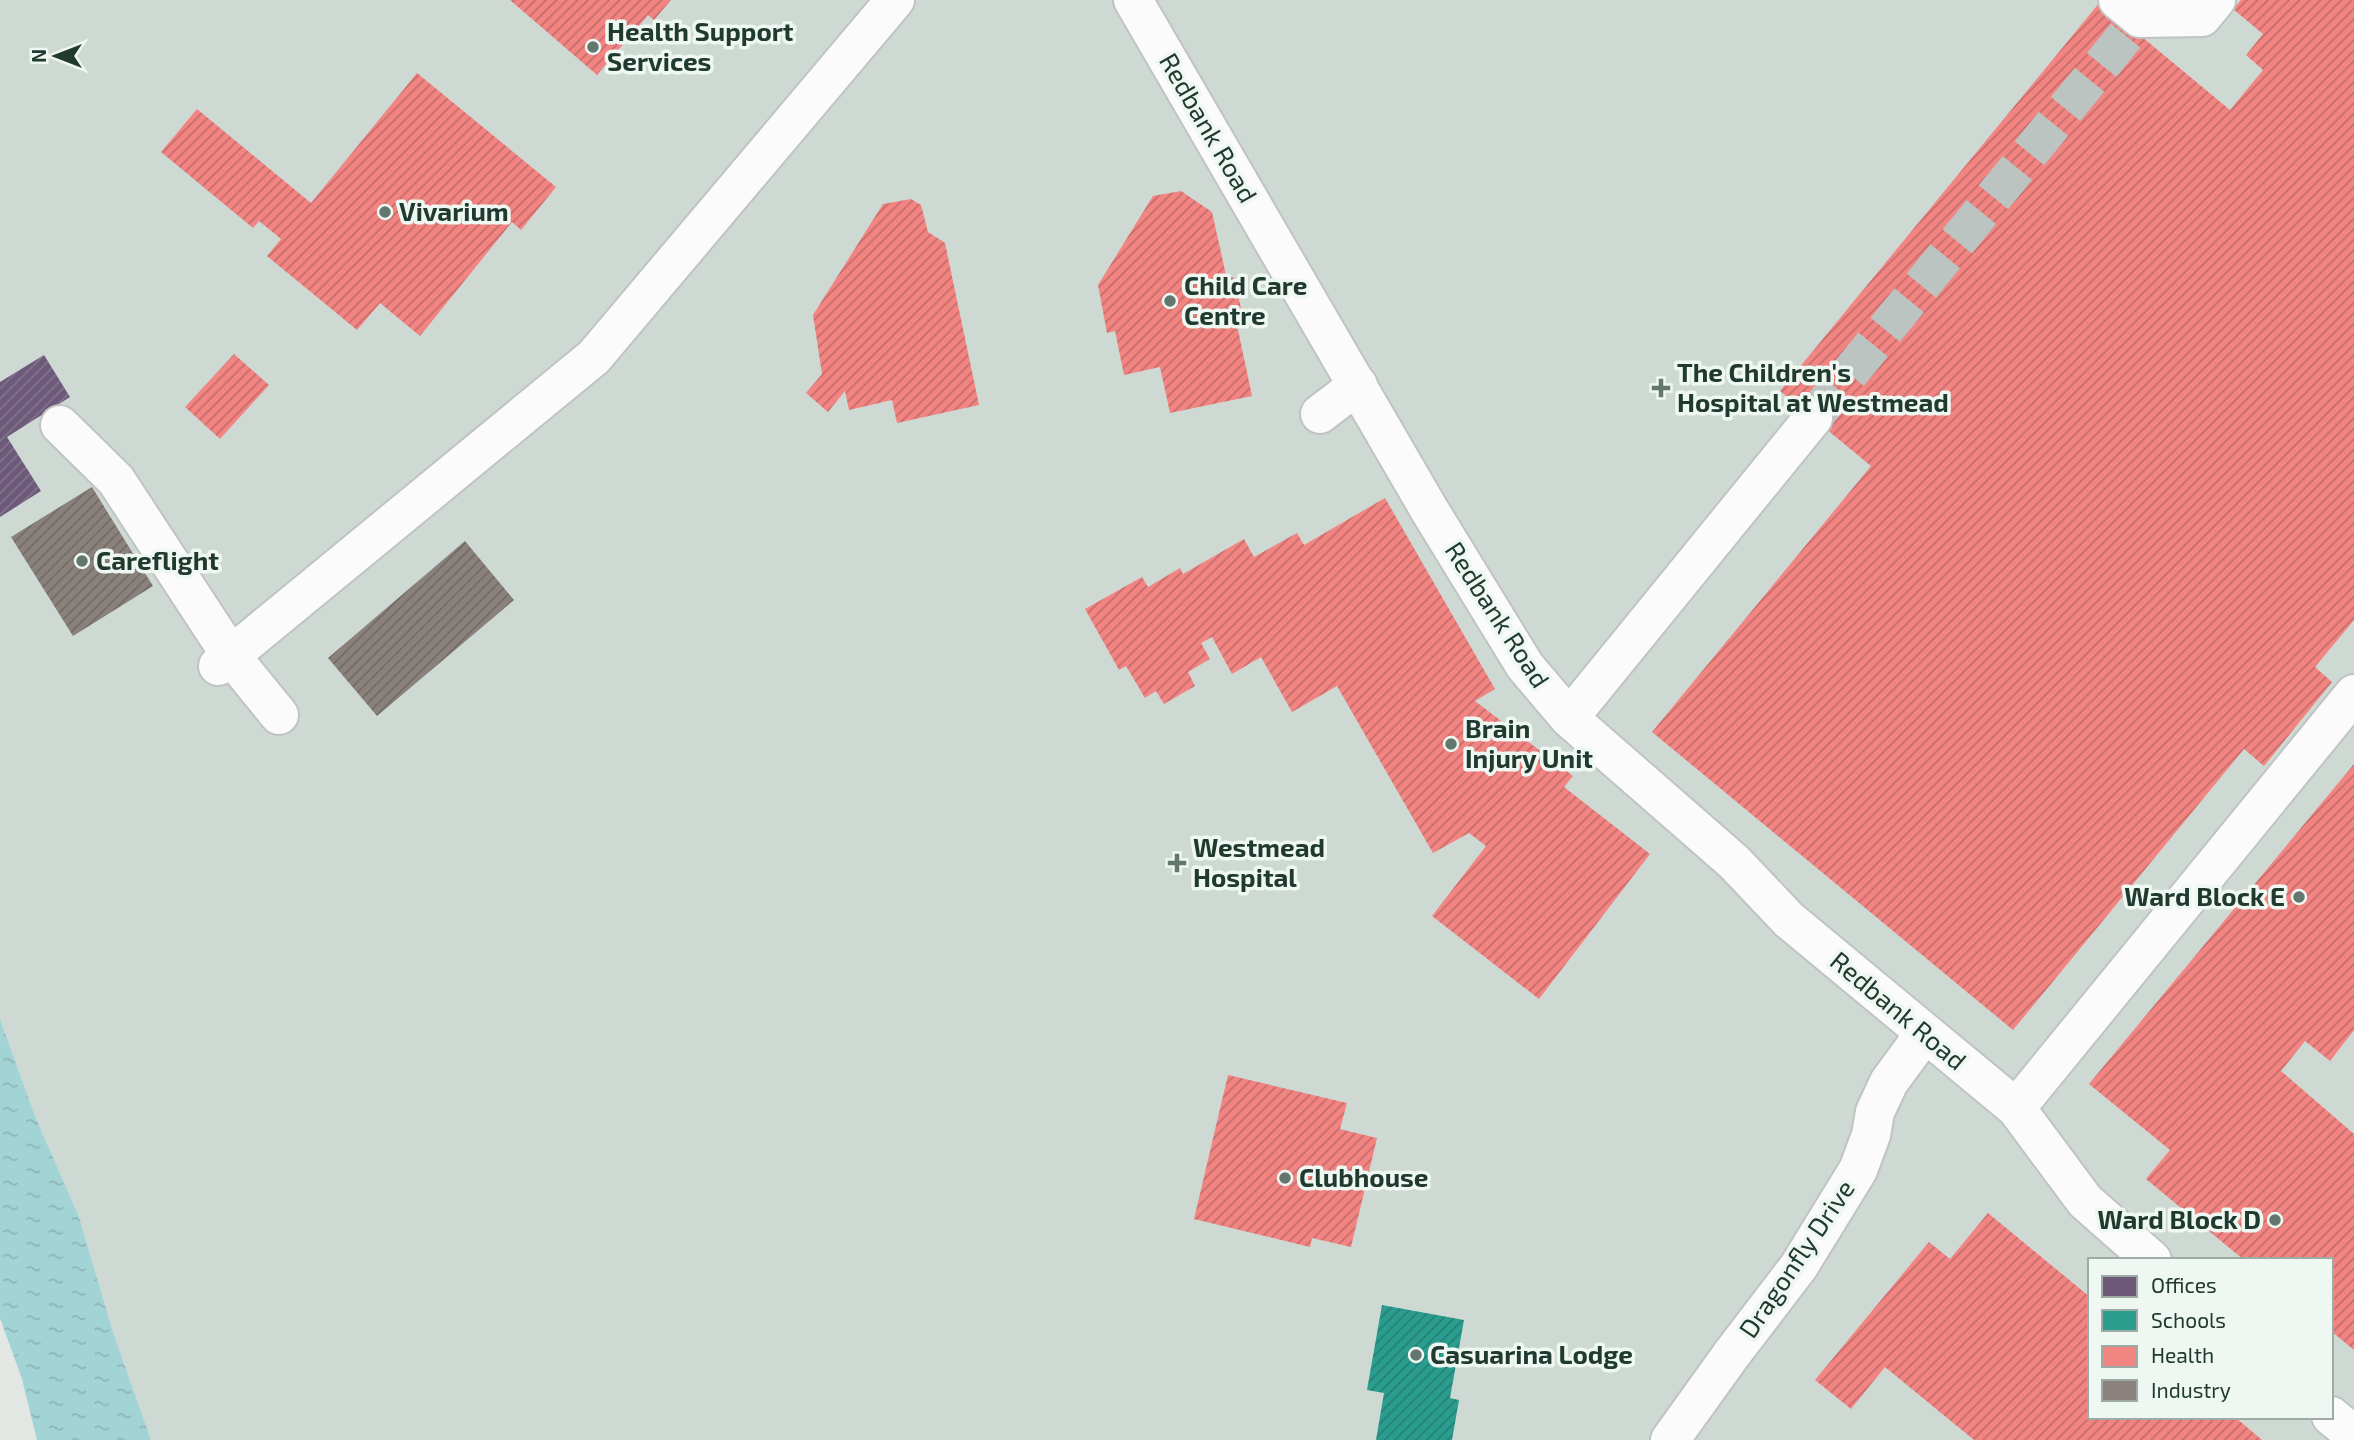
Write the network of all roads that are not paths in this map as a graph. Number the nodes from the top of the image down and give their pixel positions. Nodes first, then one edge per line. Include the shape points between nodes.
1 (895, 0) edge
2 (1133, 0) edge
3 (2118, 0) edge
4 (2216, 0) edge
5 (1358, 385) junction
6 (1320, 414) dead end
7 (1813, 418) tunnel mouth
8 (60, 425) dead end
9 (224, 661) junction
10 (2354, 694) edge
11 (279, 715) dead end
12 (1569, 719) junction
13 (1925, 1033) junction
14 (2016, 1108) junction
15 (2150, 1258) edge
16 (2333, 1418) edge
17 (2354, 1435) edge
18 (1670, 1440) edge

1 - 9 street via 594,356
2 - 5 street, Redbank Road
3 - 4 street via 2140,18 2202,17
5 - 6 street
5 - 12 street, Redbank Road via 1525,666
7 - 12 street
8 - 9 street via 116,480
9 - 11 street
10 - 14 street
12 - 13 street, Redbank Road via 1734,862 1789,920
13 - 14 street, Redbank Road
13 - 18 street, Dragonfly Drive via 1889,1082 1858,1170 1799,1266
14 - 15 street, Redbank Road via 2085,1202
16 - 17 street

